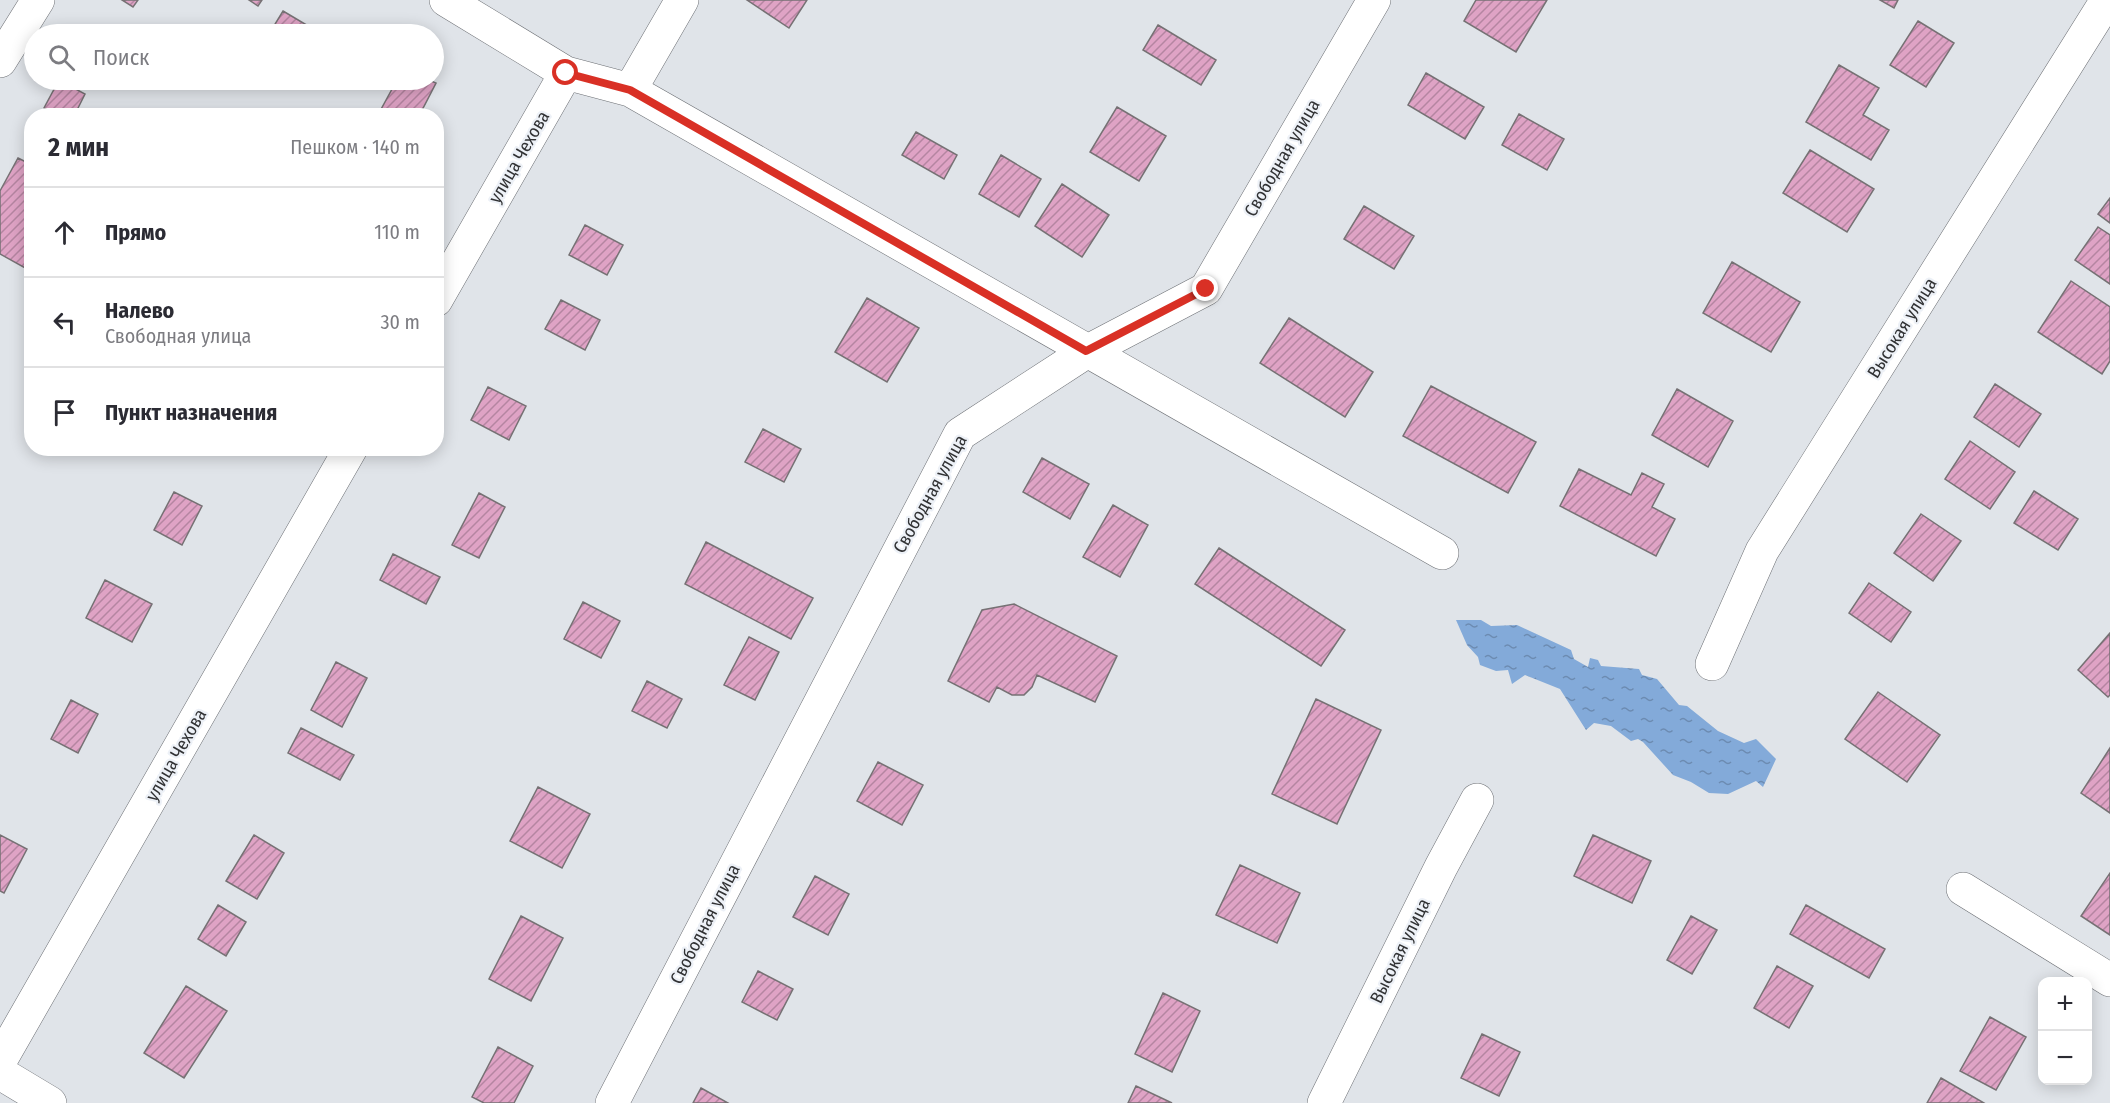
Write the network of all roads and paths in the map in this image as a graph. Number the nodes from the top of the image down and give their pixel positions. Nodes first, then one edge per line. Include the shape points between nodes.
1 (38, 0) edge
2 (446, 0) edge
3 (682, 0) edge
4 (1374, 0) edge
5 (2107, 0) edge
6 (0, 61) edge
7 (566, 73) junction
8 (630, 90) junction
9 (444, 286) edge
10 (1086, 351) junction
11 (346, 456) edge
12 (1442, 553) dead end
13 (1712, 664) dead end
14 (1477, 800) dead end
15 (1963, 889) dead end
16 (2110, 980) edge
17 (0, 1061) edge
18 (0, 1073) edge
19 (50, 1103) edge
20 (612, 1103) edge
21 (1324, 1103) edge

1 - 6 street
2 - 7 street
3 - 8 street
4 - 10 street, Свободная улица via 1206,289
5 - 13 street, Высокая улица via 1762,552
7 - 8 street
7 - 9 street, улица Чехова
8 - 10 street
10 - 12 street
10 - 20 street, Свободная улица via 960,434
11 - 17 street, улица Чехова
14 - 21 street, Высокая улица
15 - 16 street
18 - 19 street

